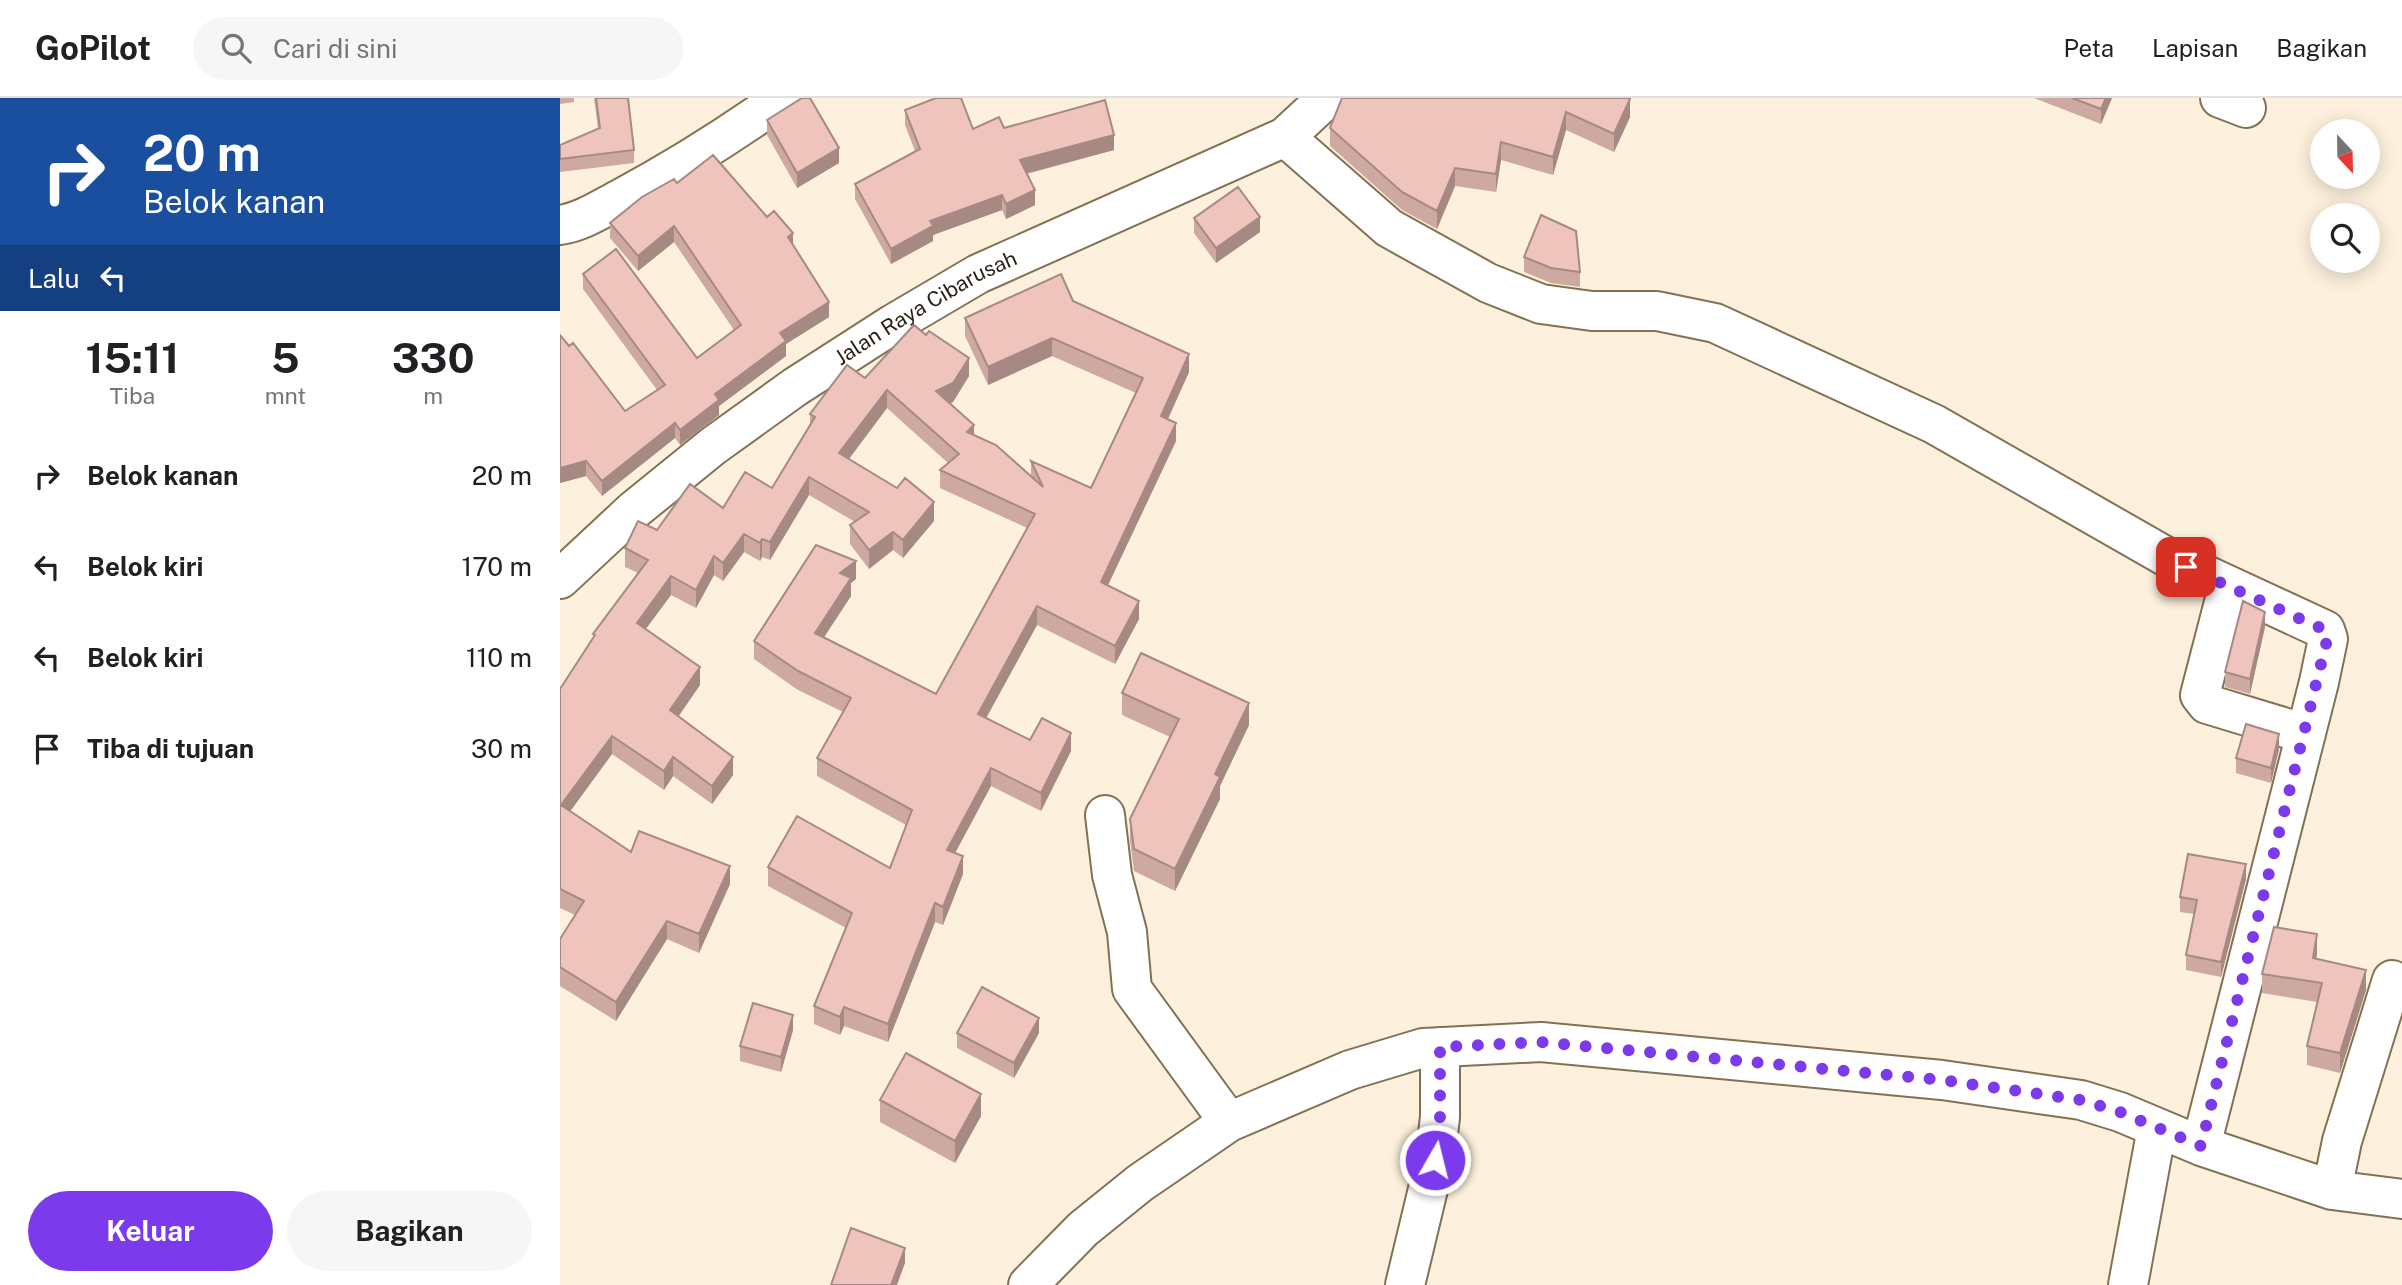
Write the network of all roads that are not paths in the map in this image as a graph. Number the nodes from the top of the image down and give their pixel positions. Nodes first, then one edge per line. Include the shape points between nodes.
1 (782, 98) edge
2 (1326, 98) edge
3 (1285, 136) junction
4 (560, 225) edge
5 (560, 579) edge
6 (2228, 587) junction
7 (2306, 734) junction
8 (1105, 815) dead end
9 (2392, 980) dead end
10 (1440, 1047) junction
11 (1225, 1116) junction
12 (2206, 1127) junction
13 (2157, 1128) junction
14 (2334, 1185) junction
15 (2402, 1199) edge
16 (1028, 1285) edge
17 (1405, 1285) edge
18 (2128, 1285) edge

1 - 4 street via 654,181 590,215
2 - 3 street, Jalan Raya Cibarusah
3 - 5 street, Jalan Raya Cibarusah via 978,274 893,324 713,446 634,510
3 - 6 street via 1389,228 1488,283 1541,304 1592,311 1657,311 1715,323 1934,424
6 - 7 street via 2327,632
6 - 7 street via 2200,691 2202,698 2207,704
7 - 12 street
8 - 11 street via 1112,875 1127,932 1132,989
9 - 14 street via 2342,1141
10 - 11 street via 1350,1070
10 - 13 street via 1541,1042 1942,1080 2081,1100
10 - 17 street via 1435,1160
11 - 16 street via 1083,1229
12 - 13 street
12 - 14 street
13 - 18 street
14 - 15 street

